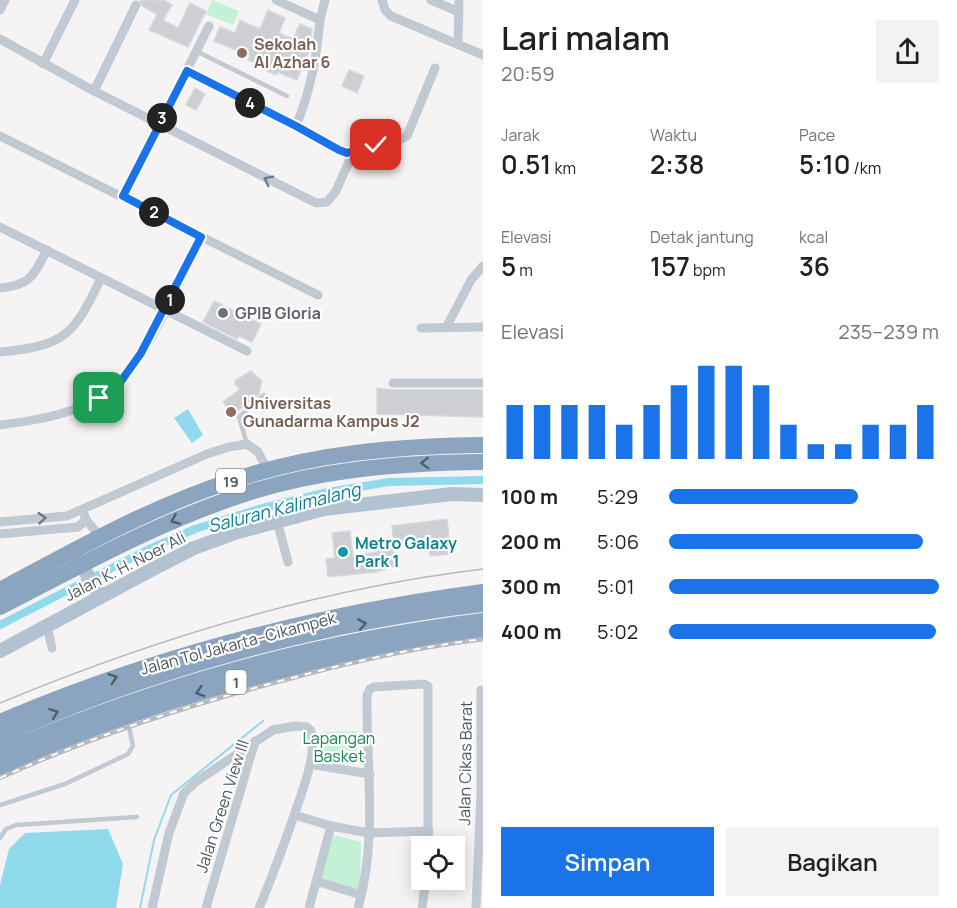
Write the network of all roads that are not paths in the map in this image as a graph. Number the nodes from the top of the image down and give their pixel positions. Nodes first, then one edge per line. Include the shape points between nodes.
1 (5, 0) edge
2 (75, 0) edge
3 (276, 0) edge
4 (325, 0) edge
5 (382, 0) edge
6 (431, 0) edge
7 (459, 0) edge
8 (136, 5) dead end
9 (0, 10) edge
10 (459, 12) junction
11 (320, 20) junction
12 (209, 26) dead end
13 (0, 39) edge
14 (458, 44) junction
15 (196, 51) junction
16 (483, 55) edge
17 (43, 64) junction
18 (435, 68) dead end
19 (187, 71) junction
20 (94, 91) junction
21 (287, 96) dead end
22 (159, 124) junction
23 (296, 126) junction
24 (0, 136) edge
25 (347, 153) junction
26 (123, 196) junction
27 (0, 227) edge
28 (201, 237) junction
29 (47, 250) junction
30 (483, 267) edge
31 (101, 278) junction
32 (0, 288) edge
33 (318, 295) dead end
34 (165, 310) junction
35 (483, 327) edge
36 (421, 328) dead end
37 (446, 328) junction
38 (247, 351) dead end
39 (0, 352) edge
40 (393, 383) dead end
41 (483, 383) edge
42 (264, 395) dead end
43 (0, 425) edge
44 (247, 444) junction
45 (483, 444) edge
46 (483, 462) edge
47 (266, 467) junction
48 (483, 495) edge
49 (82, 509) junction
50 (86, 520) junction
51 (277, 520) junction
52 (0, 522) edge
53 (0, 534) edge
54 (98, 534) junction
55 (72, 547) junction
56 (288, 562) dead end
57 (0, 584) edge
58 (0, 590) edge
59 (483, 592) edge
60 (99, 594) junction
61 (483, 604) edge
62 (0, 608) edge
63 (483, 621) edge
64 (46, 626) junction
65 (483, 633) edge
66 (52, 648) dead end
67 (0, 651) edge
68 (481, 690) dead end
69 (0, 722) edge
70 (129, 727) dead end
71 (0, 736) edge
72 (255, 741) junction
73 (0, 753) edge
74 (315, 765) dead end
75 (0, 767) edge
76 (370, 774) junction
77 (482, 794) edge
78 (0, 805) edge
79 (137, 817) dead end
80 (301, 817) dead end
81 (331, 826) junction
82 (429, 831) junction
83 (369, 832) junction
84 (429, 836) edge
85 (0, 838) edge
86 (481, 845) edge
87 (316, 881) junction
88 (424, 890) edge
89 (361, 895) junction
90 (480, 896) edge
91 (152, 908) edge
92 (206, 908) edge
93 (259, 908) edge
94 (309, 908) edge
95 (358, 908) edge
96 (422, 908) edge
97 (476, 908) edge

1 - 9 street
2 - 17 street
3 - 11 street
4 - 11 street
5 - 14 street via 391,16
6 - 10 street
7 - 10 street
8 - 20 street
10 - 14 street
11 - 23 street via 315,67
12 - 15 street
13 - 17 street
14 - 16 street
15 - 19 street
15 - 21 lane
17 - 20 street
18 - 25 street via 407,136
19 - 22 street
19 - 23 street
20 - 22 street
25 -> 22 street via 350,159 333,196 327,202 316,203
22 - 26 street
23 - 25 street
24 - 26 street
26 - 28 street
27 - 29 street
28 - 33 street
28 - 34 street
29 - 31 street
29 - 32 street via 31,279
30 - 37 street via 471,280
31 - 34 street
31 - 39 street via 86,310 65,336 33,348
34 - 38 street
34 - 43 street via 126,376 109,392 66,412
35 - 37 street
36 - 37 street
40 - 41 street
42 - 44 lane via 239,417
44 - 47 street via 258,452
44 - 49 street via 207,454
45 - 47 main road via 376,448
45 - 58 highway, 19 via 419,446 331,456 231,480 117,528
46 -> 62 highway, 19 via 373,466 324,474 228,499 123,543
47 - 54 main road via 196,489
48 - 51 main road, Jalan K. H. Noer Ali via 452,494 324,509
49 - 50 street
52 -> 49 street via 67,516
50 - 53 street via 78,527
50 - 54 street
51 - 56 street
51 - 60 main road, Jalan K. H. Noer Ali via 213,540
54 - 55 main road
55 - 57 main road
55 - 60 main road
69 -> 59 highway, Jalan Tol Jakarta–Cikampek via 83,688 238,640 348,614
60 - 64 main road, Jalan K. H. Noer Ali
71 -> 61 highway, 1 via 88,700 225,656 341,628
63 - 73 highway, 1 via 328,646 221,672 112,708
64 - 66 street
64 - 67 main road, Jalan K. H. Noer Ali
65 -> 75 highway, 1 via 366,651 268,673 124,717
68 - 77 street, Jalan Cikas Barat
70 - 78 lane via 133,746 128,754 65,784
72 - 91 street via 184,792 169,832
72 - 92 street, Jalan Green View III
72 - 93 street, Jalan Green View III via 289,726 307,727 312,738 310,768
74 - 76 street
76 - 82 street via 368,692 378,686 426,684
76 - 83 street
77 - 86 street, Jalan Cikas Barat
79 - 85 lane via 16,825 6,829
80 - 81 street
81 - 83 street
81 - 87 street
82 - 83 street
82 - 84 street
83 - 89 street
86 - 90 street, Jalan Cikas Barat
87 - 89 street
87 - 94 street
88 - 96 street
89 - 95 street
90 - 97 street, Jalan Cikas Barat

